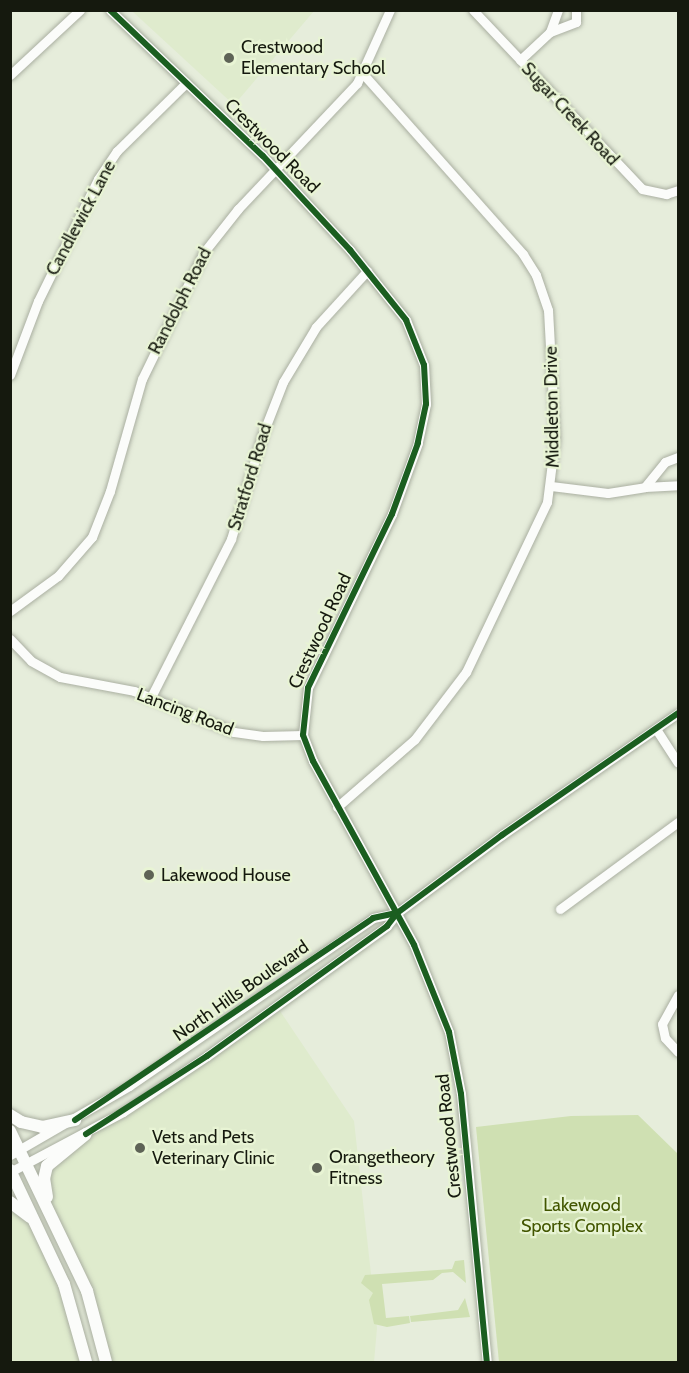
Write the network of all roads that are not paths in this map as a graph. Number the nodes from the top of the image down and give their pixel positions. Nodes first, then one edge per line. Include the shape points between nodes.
1 (80, 10) edge
2 (110, 10) edge
3 (390, 10) edge
4 (473, 10) edge
5 (558, 10) edge
6 (576, 10) edge
7 (550, 32) junction
8 (520, 60) junction
9 (363, 74) junction
10 (10, 75) edge
11 (186, 83) junction
12 (276, 170) junction
13 (678, 190) edge
14 (367, 271) junction
15 (10, 375) edge
16 (678, 458) edge
17 (678, 485) edge
18 (552, 486) junction
19 (645, 487) junction
20 (10, 611) edge
21 (10, 639) edge
22 (151, 697) junction
23 (678, 714) edge
24 (656, 729) junction
25 (303, 735) junction
26 (678, 763) edge
27 (338, 807) junction
28 (678, 822) edge
29 (560, 909) dead end
30 (397, 913) junction
31 (678, 995) edge
32 (678, 1052) edge
33 (10, 1115) edge
34 (75, 1120) junction
35 (10, 1131) edge
36 (86, 1134) junction
37 (15, 1152) edge
38 (27, 1164) junction
39 (11, 1171) edge
40 (10, 1202) edge
41 (51, 1216) junction
42 (38, 1227) junction
43 (86, 1362) edge
44 (106, 1362) edge
45 (487, 1362) edge

1 - 10 street
2 - 11 street, Crestwood Road
3 - 9 street, Randolph Road
4 - 8 street, Sugar Creek Road
5 - 7 street
6 - 7 street via 576,22
7 - 8 street
8 - 13 street, Sugar Creek Road via 642,189 666,194
9 - 12 street, Randolph Road
9 - 18 street, Middleton Drive via 523,254 536,275 545,297 550,328 555,439
11 - 12 street, Crestwood Road
11 - 15 street, Candlewick Lane via 117,151 98,178 38,301
12 - 14 street, Crestwood Road
12 - 20 street, Randolph Road via 210,243 179,301 142,379 110,491 92,537 58,576
14 - 22 street, Stratford Road via 316,327 283,382 231,539
14 - 25 street, Crestwood Road via 415,338 424,365 426,404 418,443 392,514 308,688
16 - 19 street via 665,462
17 - 19 street
18 - 19 street via 608,493
18 - 27 street, Middleton Drive via 537,527 452,694 415,739
21 - 22 street, Lancing Road via 31,661 51,674
22 - 25 street, Lancing Road via 234,732
23 - 24 street, North Hills Boulevard
24 - 26 street
24 - 30 street, North Hills Boulevard
25 - 27 street, Crestwood Road
27 - 30 street, Crestwood Road
28 - 29 street
30 - 34 street, North Hills Boulevard via 373,918
30 - 36 street, North Hills Boulevard via 387,926 207,1056
30 - 45 street, Crestwood Road via 432,981 456,1062
31 - 32 street via 662,1024 665,1038
33 - 34 main road via 42,1127
34 - 37 street, North Hills Boulevard
35 - 37 main road
36 - 38 street, North Hills Boulevard
36 - 41 main road via 46,1169 44,1179
37 - 38 main road
38 - 39 street, North Hills Boulevard
38 - 41 main road
39 - 42 main road
40 - 42 main road via 24,1209
41 - 44 main road via 87,1290
42 - 43 main road via 64,1284

